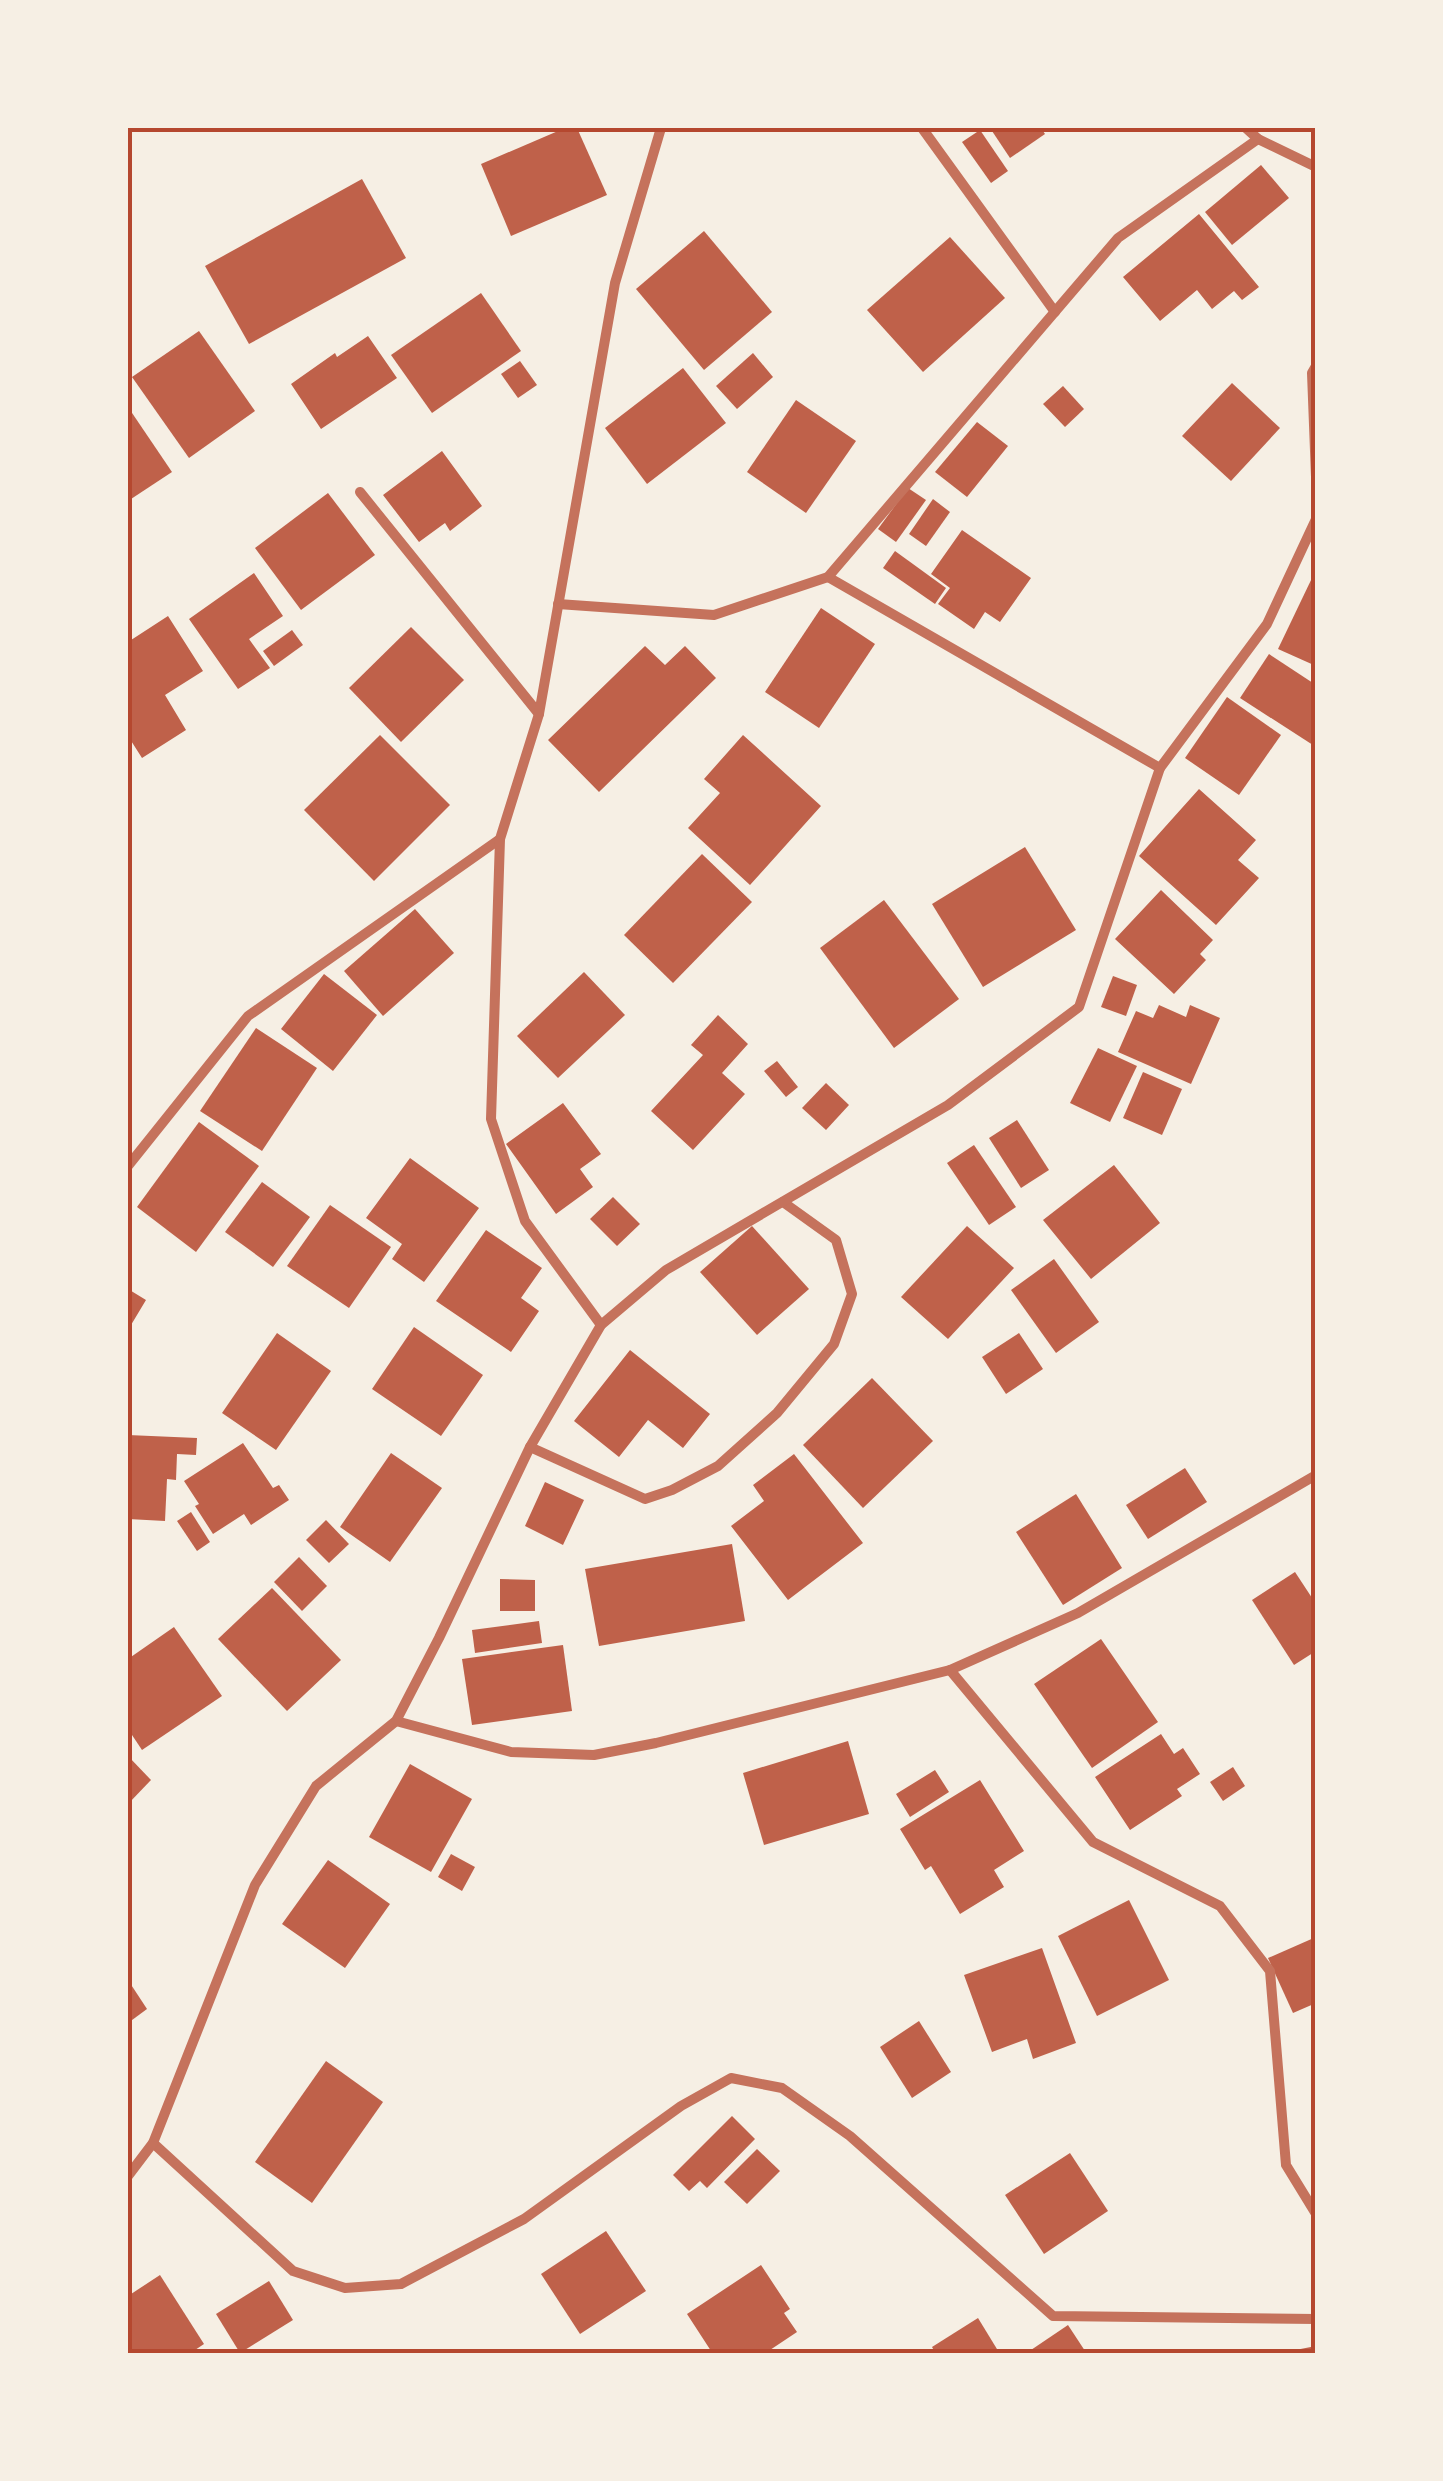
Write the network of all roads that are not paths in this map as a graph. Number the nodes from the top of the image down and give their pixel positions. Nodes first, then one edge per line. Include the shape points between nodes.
1 (661, 128) edge
2 (922, 128) edge
3 (1246, 128) edge
4 (1258, 139) junction
5 (1316, 167) edge
6 (1055, 312) junction
7 (1316, 366) edge
8 (1316, 478) edge
9 (360, 492) dead end
10 (1316, 519) edge
11 (828, 577) junction
12 (558, 604) junction
13 (539, 714) junction
14 (1160, 768) junction
15 (500, 839) junction
16 (128, 1166) edge
17 (783, 1202) junction
18 (601, 1325) junction
19 (530, 1448) junction
20 (1316, 1474) edge
21 (950, 1670) junction
22 (396, 1720) junction
23 (153, 2143) junction
24 (128, 2176) edge
25 (1316, 2214) edge
26 (1316, 2319) edge

1 - 12 street via 615,283
2 - 6 street
3 - 4 street
4 - 5 street
4 - 6 street via 1118,238
6 - 11 street
7 - 8 street
9 - 13 street
10 - 14 street via 1267,624
11 - 12 street via 714,615
11 - 14 street
12 - 13 street
13 - 15 street
14 - 17 street via 1079,1006 948,1105
15 - 16 street via 248,1016
15 - 18 street via 491,1119 526,1221
17 - 18 street via 666,1270
17 - 19 street via 836,1240 852,1294 834,1344 777,1413 718,1466 645,1499
18 - 19 street
19 - 22 street
20 - 21 street via 1078,1613
21 - 22 street via 594,1755 511,1752
21 - 25 street via 1094,1842 1220,1906 1270,1971 1286,2165
22 - 23 street via 316,1786 255,1884
23 - 24 street
23 - 26 street via 293,2272 345,2288 401,2284 524,2220 681,2106 731,2078 782,2088 850,2136 1053,2316

